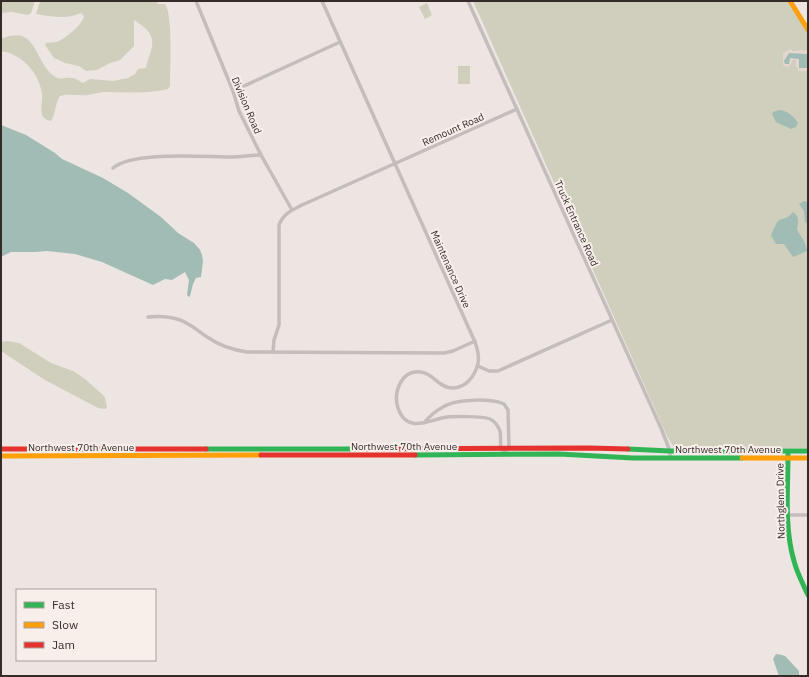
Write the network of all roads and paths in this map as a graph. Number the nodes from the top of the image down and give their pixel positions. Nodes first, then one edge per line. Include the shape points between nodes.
1 (196, 1) edge
2 (322, 1) edge
3 (468, 1) edge
4 (790, 1) edge
5 (808, 30) edge
6 (340, 42) junction
7 (233, 91) junction
8 (517, 109) junction
9 (261, 155) junction
10 (395, 164) junction
11 (113, 168) dead end
12 (292, 210) junction
13 (148, 317) dead end
14 (612, 320) junction
15 (475, 341) junction
16 (272, 352) junction
17 (478, 366) junction
18 (424, 423) junction
19 (501, 448) junction
20 (509, 448) junction
21 (1, 449) edge
22 (670, 451) junction
23 (788, 451) junction
24 (808, 451) edge
25 (501, 454) junction
26 (1, 456) edge
27 (670, 458) junction
28 (788, 458) junction
29 (808, 458) edge
30 (788, 514) junction
31 (808, 515) edge
32 (808, 595) edge

1 - 7 street, Division Road
2 - 6 street, Maintenance Drive
3 - 8 street, Truck Entrance Road
4 - 5 main road
6 - 7 street
6 - 10 street, Maintenance Drive
7 - 9 street, Division Road
8 - 10 street, Remount Road
8 - 14 street, Truck Entrance Road
9 - 11 street via 152,157 124,161
9 - 12 street, Division Road
10 - 12 street, Remount Road
10 - 15 street, Maintenance Drive
12 - 16 street via 285,215 279,225 279,325
13 - 16 street via 181,320 215,342 235,350
14 - 17 street via 498,371
14 - 22 street, Truck Entrance Road
15 - 16 street via 444,353
15 - 17 street, Maintenance Drive
17 - 18 street via 469,381 457,388 442,385 423,372 406,375 397,390 398,409 407,421
18 - 19 street via 448,417 490,419 500,430
18 - 20 street via 435,412 450,404 473,401 500,402 508,410
19 - 20 main road, Northwest 70th Avenue
19 - 21 main road, Northwest 70th Avenue
19 - 25 street
20 - 22 main road, Northwest 70th Avenue
20 - 25 street
22 - 23 main road, Northwest 70th Avenue
22 - 27 street
23 - 24 main road, Northwest 70th Avenue
23 - 28 main road, Northglenn Drive
25 - 26 main road, Northwest 70th Avenue
25 - 27 main road, Northwest 70th Avenue
27 - 28 main road, Northwest 70th Avenue
28 - 29 main road, Northwest 70th Avenue
28 - 30 main road, Northglenn Drive
30 - 31 street
30 - 32 main road, Northglenn Drive via 788,535 793,559

